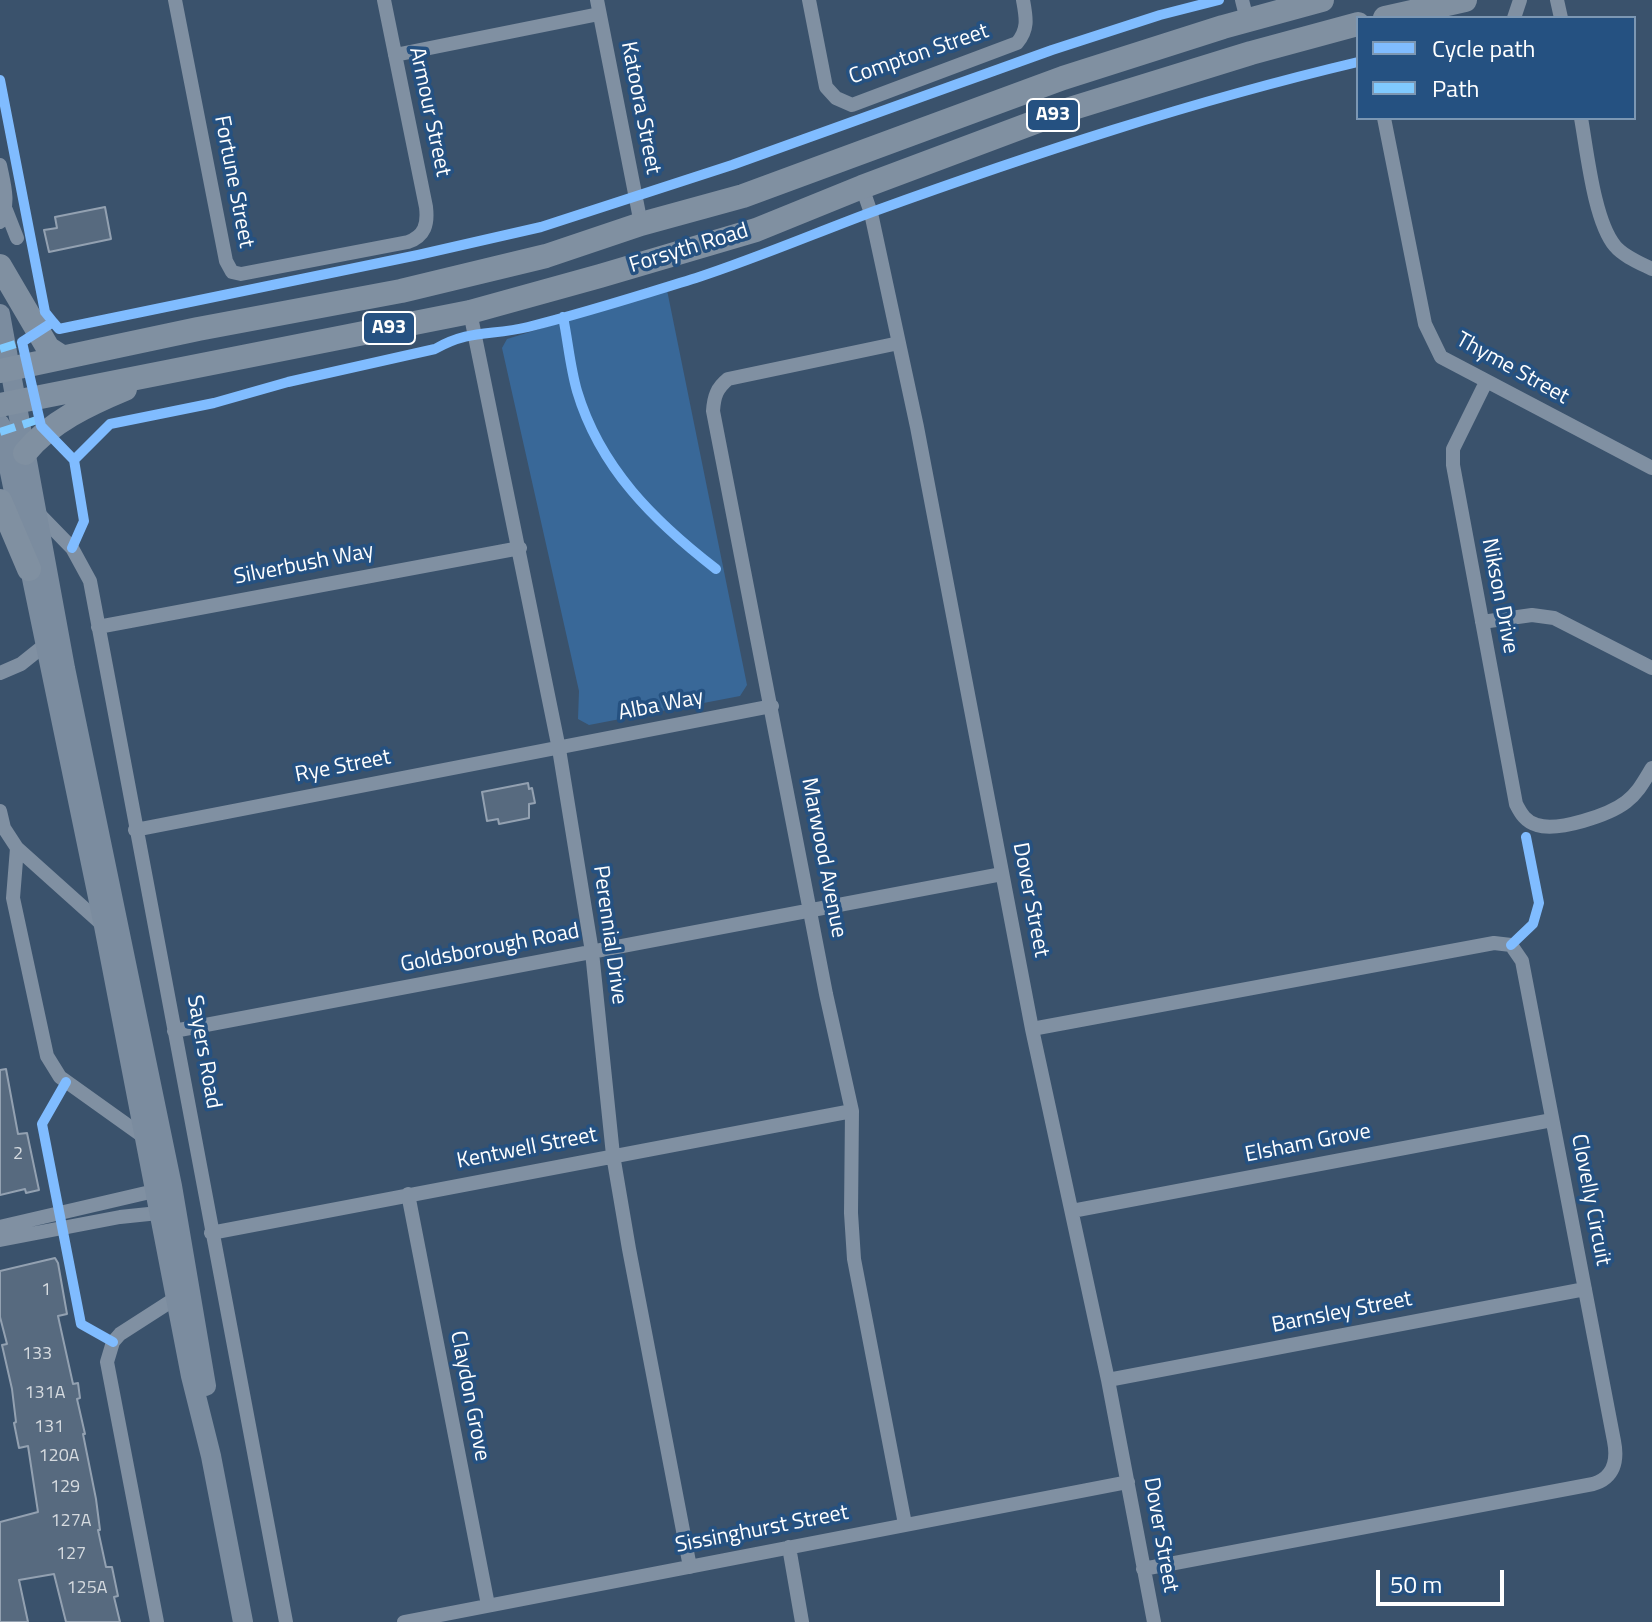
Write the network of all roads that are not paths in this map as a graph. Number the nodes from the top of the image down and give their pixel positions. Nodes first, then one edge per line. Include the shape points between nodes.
1 (175, 0) edge
2 (384, 0) edge
3 (809, 0) edge
4 (1023, 0) edge
5 (1322, 0) edge
6 (1452, 1) edge
7 (598, 7) edge
8 (1245, 10) edge
9 (1393, 16) edge
10 (1356, 25) edge
11 (1251, 53) junction
12 (395, 55) junction
13 (1384, 120) edge
14 (1581, 120) edge
15 (852, 155) junction
16 (0, 165) edge
17 (862, 187) junction
18 (3, 216) edge
19 (641, 224) junction
20 (423, 233) joint
21 (17, 238) dead end
22 (0, 266) edge
23 (1652, 269) edge
24 (464, 277) junction
25 (470, 312) junction
26 (0, 314) edge
27 (899, 343) junction
28 (62, 357) junction
29 (5, 369) edge
30 (168, 371) junction
31 (1486, 382) junction
32 (8, 403) edge
33 (0, 424) edge
34 (25, 453) junction
35 (1652, 468) edge
36 (0, 501) edge
37 (35, 509) junction
38 (520, 548) junction
39 (29, 569) junction
40 (1482, 622) junction
41 (98, 627) junction
42 (46, 644) junction
43 (1652, 668) edge
44 (0, 673) edge
45 (772, 706) junction
46 (559, 749) junction
47 (1652, 768) edge
48 (0, 811) edge
49 (135, 830) junction
50 (17, 848) junction
51 (1002, 874) junction
52 (6, 900) edge
53 (811, 911) junction
54 (104, 926) junction
55 (592, 952) junction
56 (1032, 1029) junction
57 (174, 1031) junction
58 (852, 1111) junction
59 (1552, 1120) junction
60 (144, 1137) junction
61 (613, 1155) junction
62 (163, 1189) junction
63 (408, 1194) junction
64 (1072, 1211) junction
65 (168, 1212) junction
66 (0, 1227) edge
67 (211, 1233) junction
68 (0, 1240) edge
69 (1585, 1289) junction
70 (176, 1298) junction
71 (1108, 1380) junction
72 (211, 1456) junction
73 (1128, 1482) junction
74 (905, 1524) junction
75 (789, 1547) junction
76 (690, 1567) junction
77 (1143, 1569) junction
78 (488, 1605) junction
79 (157, 1622) edge
80 (243, 1622) edge
81 (286, 1622) edge
82 (404, 1622) edge
83 (802, 1622) edge
84 (1154, 1622) edge

1 - 20 street, Fortune Street via 232,272 408,242
2 - 12 street, Armour Street
3 - 4 street, Compton Street via 826,87 852,105 1011,46 1022,38 1027,24
5 - 8 highway, Forsyth Road / A93
6 - 9 highway
7 - 12 street
7 - 19 street, Katoora Street
8 - 11 highway
8 - 15 highway, Forsyth Road / A93
10 - 11 highway, Forsyth Road / A93
11 - 17 highway, Forsyth Road / A93 via 1070,109
12 - 20 street, Armour Street via 428,218
13 - 31 street, Thyme Street via 1425,324 1441,357
14 - 23 street via 1607,233 1616,248
15 - 17 highway
15 - 19 highway, Forsyth Road / A93 via 743,196
16 - 18 street
17 - 25 highway, Forsyth Road / A93 via 756,230
17 - 27 street, Dover Street
18 - 21 street
19 - 24 highway, Forsyth Road / A93
22 - 28 highway via 37,333
24 - 25 highway
24 - 28 highway, Forsyth Road / A93
25 - 30 highway, Forsyth Road / A93
25 - 38 street, Perennial Drive
26 - 29 main road
27 - 45 street, Marwood Avenue via 728,379 714,396 715,424
27 - 51 street, Dover Street
28 - 29 highway, Forsyth Road / A93
29 - 32 main road
30 - 32 highway, Forsyth Road / A93
30 - 34 highway via 69,416
31 - 35 street, Thyme Street
31 - 40 street, Nikson Drive via 1453,449
32 - 34 main road
33 - 39 main road
34 - 37 main road
36 - 39 highway
37 - 41 street, Sayers Road via 72,548 90,581
37 - 62 main road
38 - 41 street, Silverbush Way
38 - 46 street, Perennial Drive
39 - 42 main road
40 - 43 street via 1532,615 1554,618
40 - 47 street, Nikson Drive via 1516,804 1528,821 1550,827 1605,814 1639,790
41 - 49 street, Sayers Road
42 - 44 street
42 - 54 main road
45 - 46 street, Alba Way
45 - 53 street, Marwood Avenue
46 - 49 street, Rye Street
46 - 55 street, Perennial Drive
48 - 50 street
49 - 57 street, Sayers Road
50 - 52 street
50 - 54 street
51 - 53 street, Goldsborough Road
51 - 56 street, Dover Street
52 - 60 street via 50,1063 66,1082
53 - 55 street, Goldsborough Road
53 - 58 street, Marwood Avenue
54 - 60 main road
55 - 57 street, Goldsborough Road
55 - 61 street, Perennial Drive
56 - 59 street, Clovelly Circuit via 1502,943 1511,945 1522,961
56 - 64 street, Dover Street
57 - 67 street, Sayers Road
58 - 61 street, Kentwell Street
58 - 74 street, Marwood Avenue via 854,1259
59 - 64 street, Elsham Grove
59 - 69 street, Clovelly Circuit
60 - 62 main road
61 - 63 street, Kentwell Street
61 - 76 street, Perennial Drive
62 - 65 main road
62 - 66 street
63 - 67 street, Kentwell Street
63 - 78 street, Claydon Grove
64 - 71 street, Dover Street
65 - 68 street
65 - 70 main road
65 - 72 main road via 207,1393
67 - 81 street, Sayers Road
69 - 71 street, Barnsley Street
69 - 77 street, Clovelly Circuit via 1616,1453 1604,1481
70 - 72 main road
70 - 79 street via 120,1334 107,1362
71 - 73 street, Dover Street
72 - 80 main road
73 - 74 street, Sissinghurst Street
73 - 77 street, Dover Street
74 - 75 street, Sissinghurst Street
75 - 76 street, Sissinghurst Street
75 - 83 street
76 - 78 street, Sissinghurst Street
77 - 84 street, Dover Street
78 - 82 street, Sissinghurst Street

